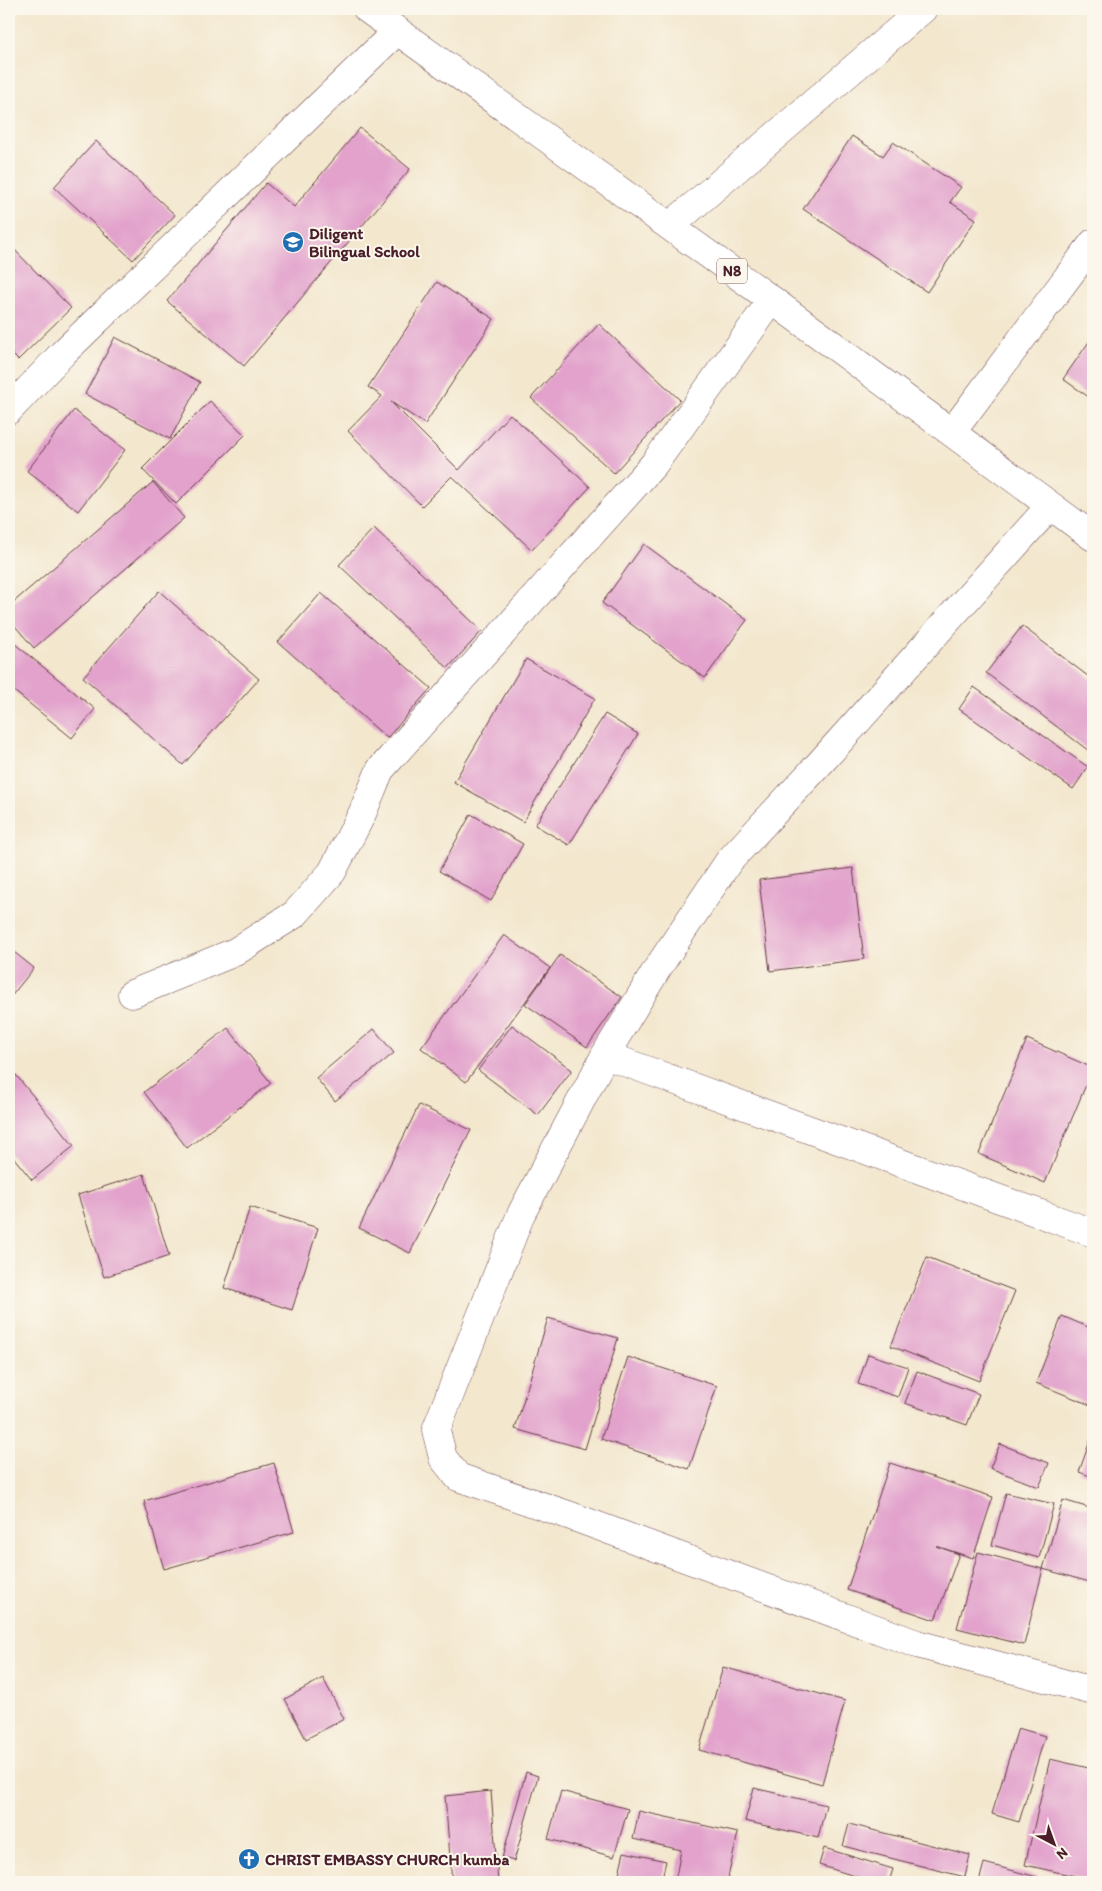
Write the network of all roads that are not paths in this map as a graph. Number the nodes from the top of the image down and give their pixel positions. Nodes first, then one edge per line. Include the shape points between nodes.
1 (367, 9) edge
2 (923, 9) edge
3 (397, 31) junction
4 (670, 226) junction
5 (1093, 243) edge
6 (772, 300) junction
7 (9, 410) edge
8 (952, 432) junction
9 (1050, 506) junction
10 (1093, 537) edge
11 (132, 994) dead end
12 (605, 1055) junction
13 (1093, 1233) edge
14 (1093, 1691) edge

1 - 3 main road, N8
2 - 4 main road
3 - 4 main road, N8
3 - 7 main road
4 - 6 main road, N8
5 - 8 main road
6 - 8 main road, N8
6 - 11 main road via 654,464 380,770 332,872 295,914 235,952
8 - 9 main road, N8
9 - 10 main road, N8
9 - 12 main road via 729,861
12 - 13 main road
12 - 14 main road via 521,1214 436,1430 443,1458 458,1477 917,1644

